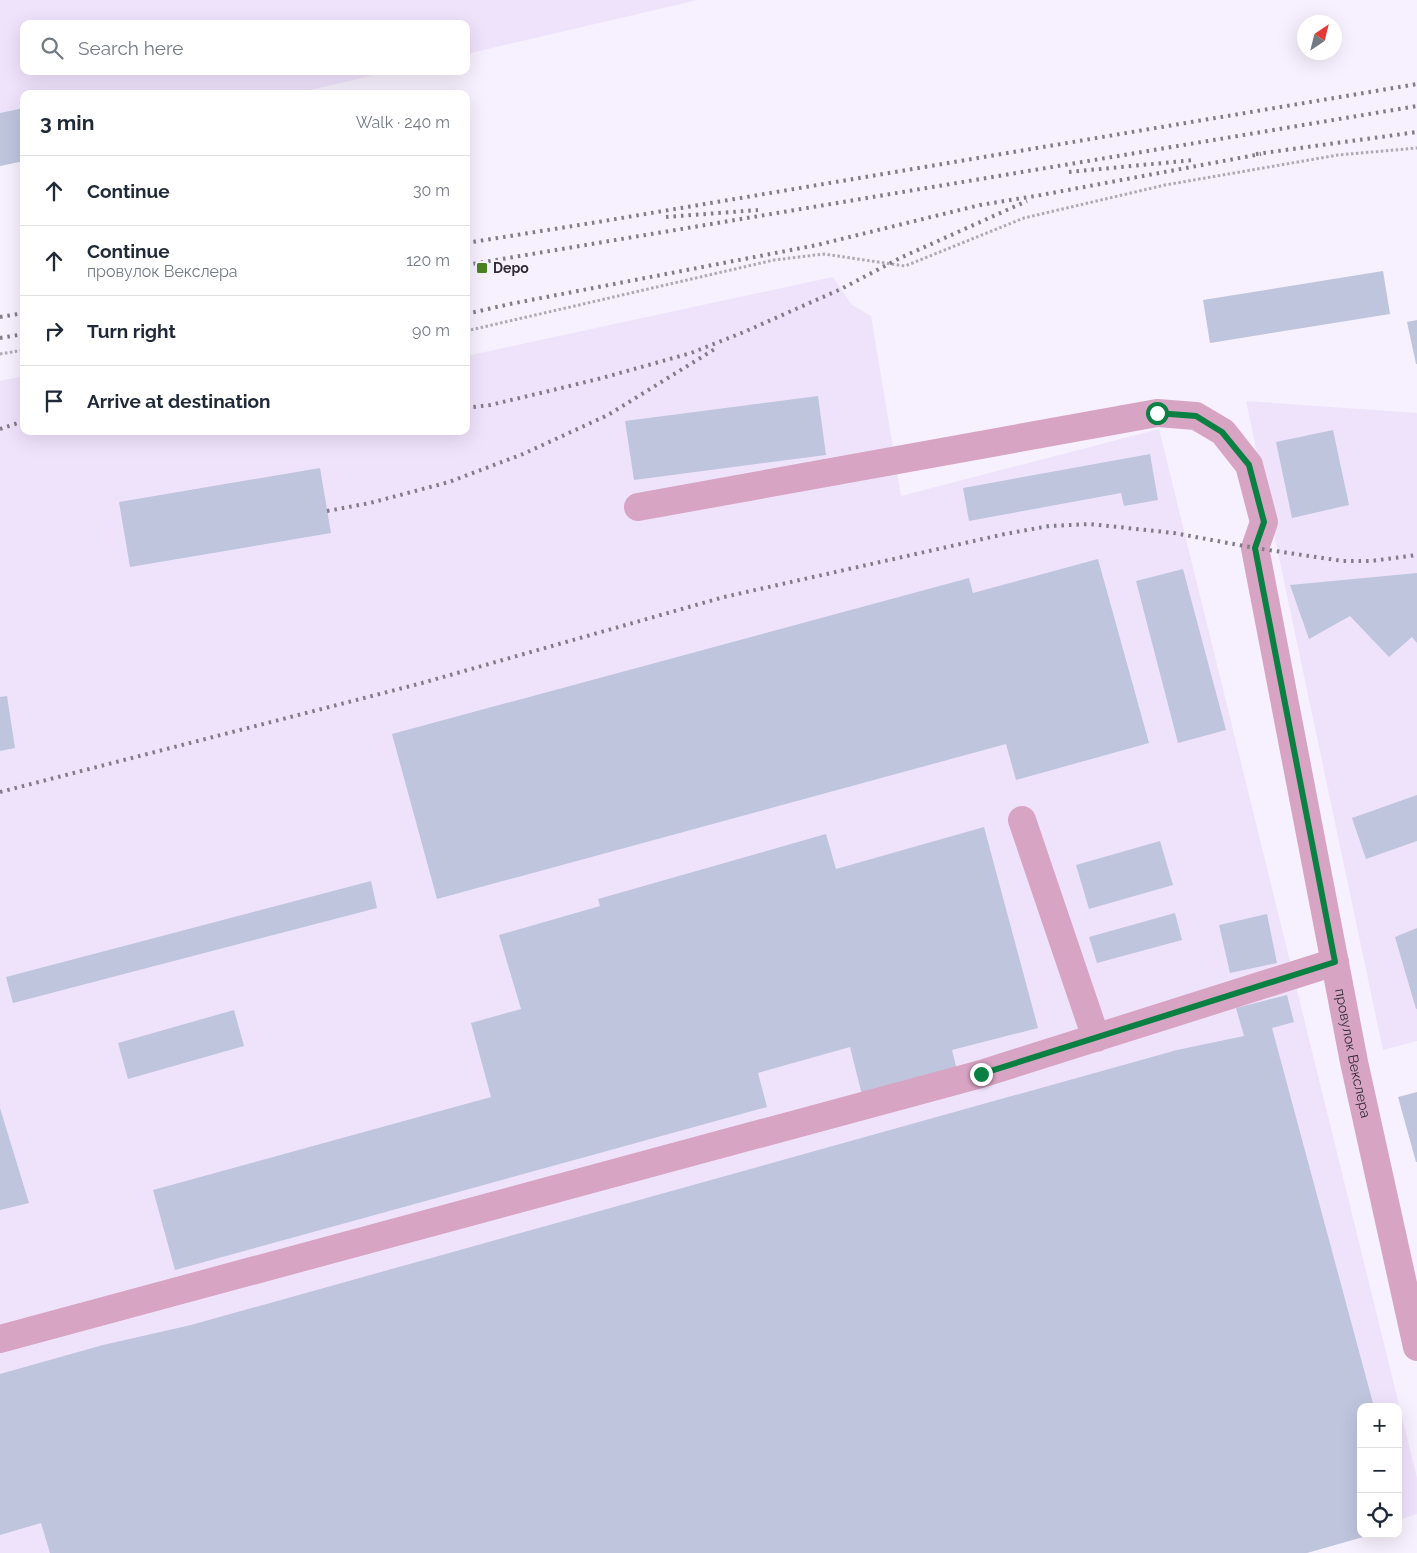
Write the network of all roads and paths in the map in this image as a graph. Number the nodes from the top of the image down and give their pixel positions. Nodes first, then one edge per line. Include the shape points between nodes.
1 (1417, 148) edge
2 (470, 331) edge
3 (20, 351) edge
4 (0, 354) edge
5 (638, 507) dead end
6 (1022, 820) dead end
7 (1335, 962) junction
8 (1096, 1038) junction
9 (0, 1339) edge
10 (1417, 1347) edge

1 - 2 path via 1338,155 1165,184 1024,218 905,266 824,254 774,260
3 - 4 path
5 - 7 street, провулок Векслера via 1157,413 1196,416 1222,432 1249,465 1264,522 1255,548
6 - 8 street
7 - 8 street
7 - 10 street, провулок Векслера
8 - 9 street via 981,1074

